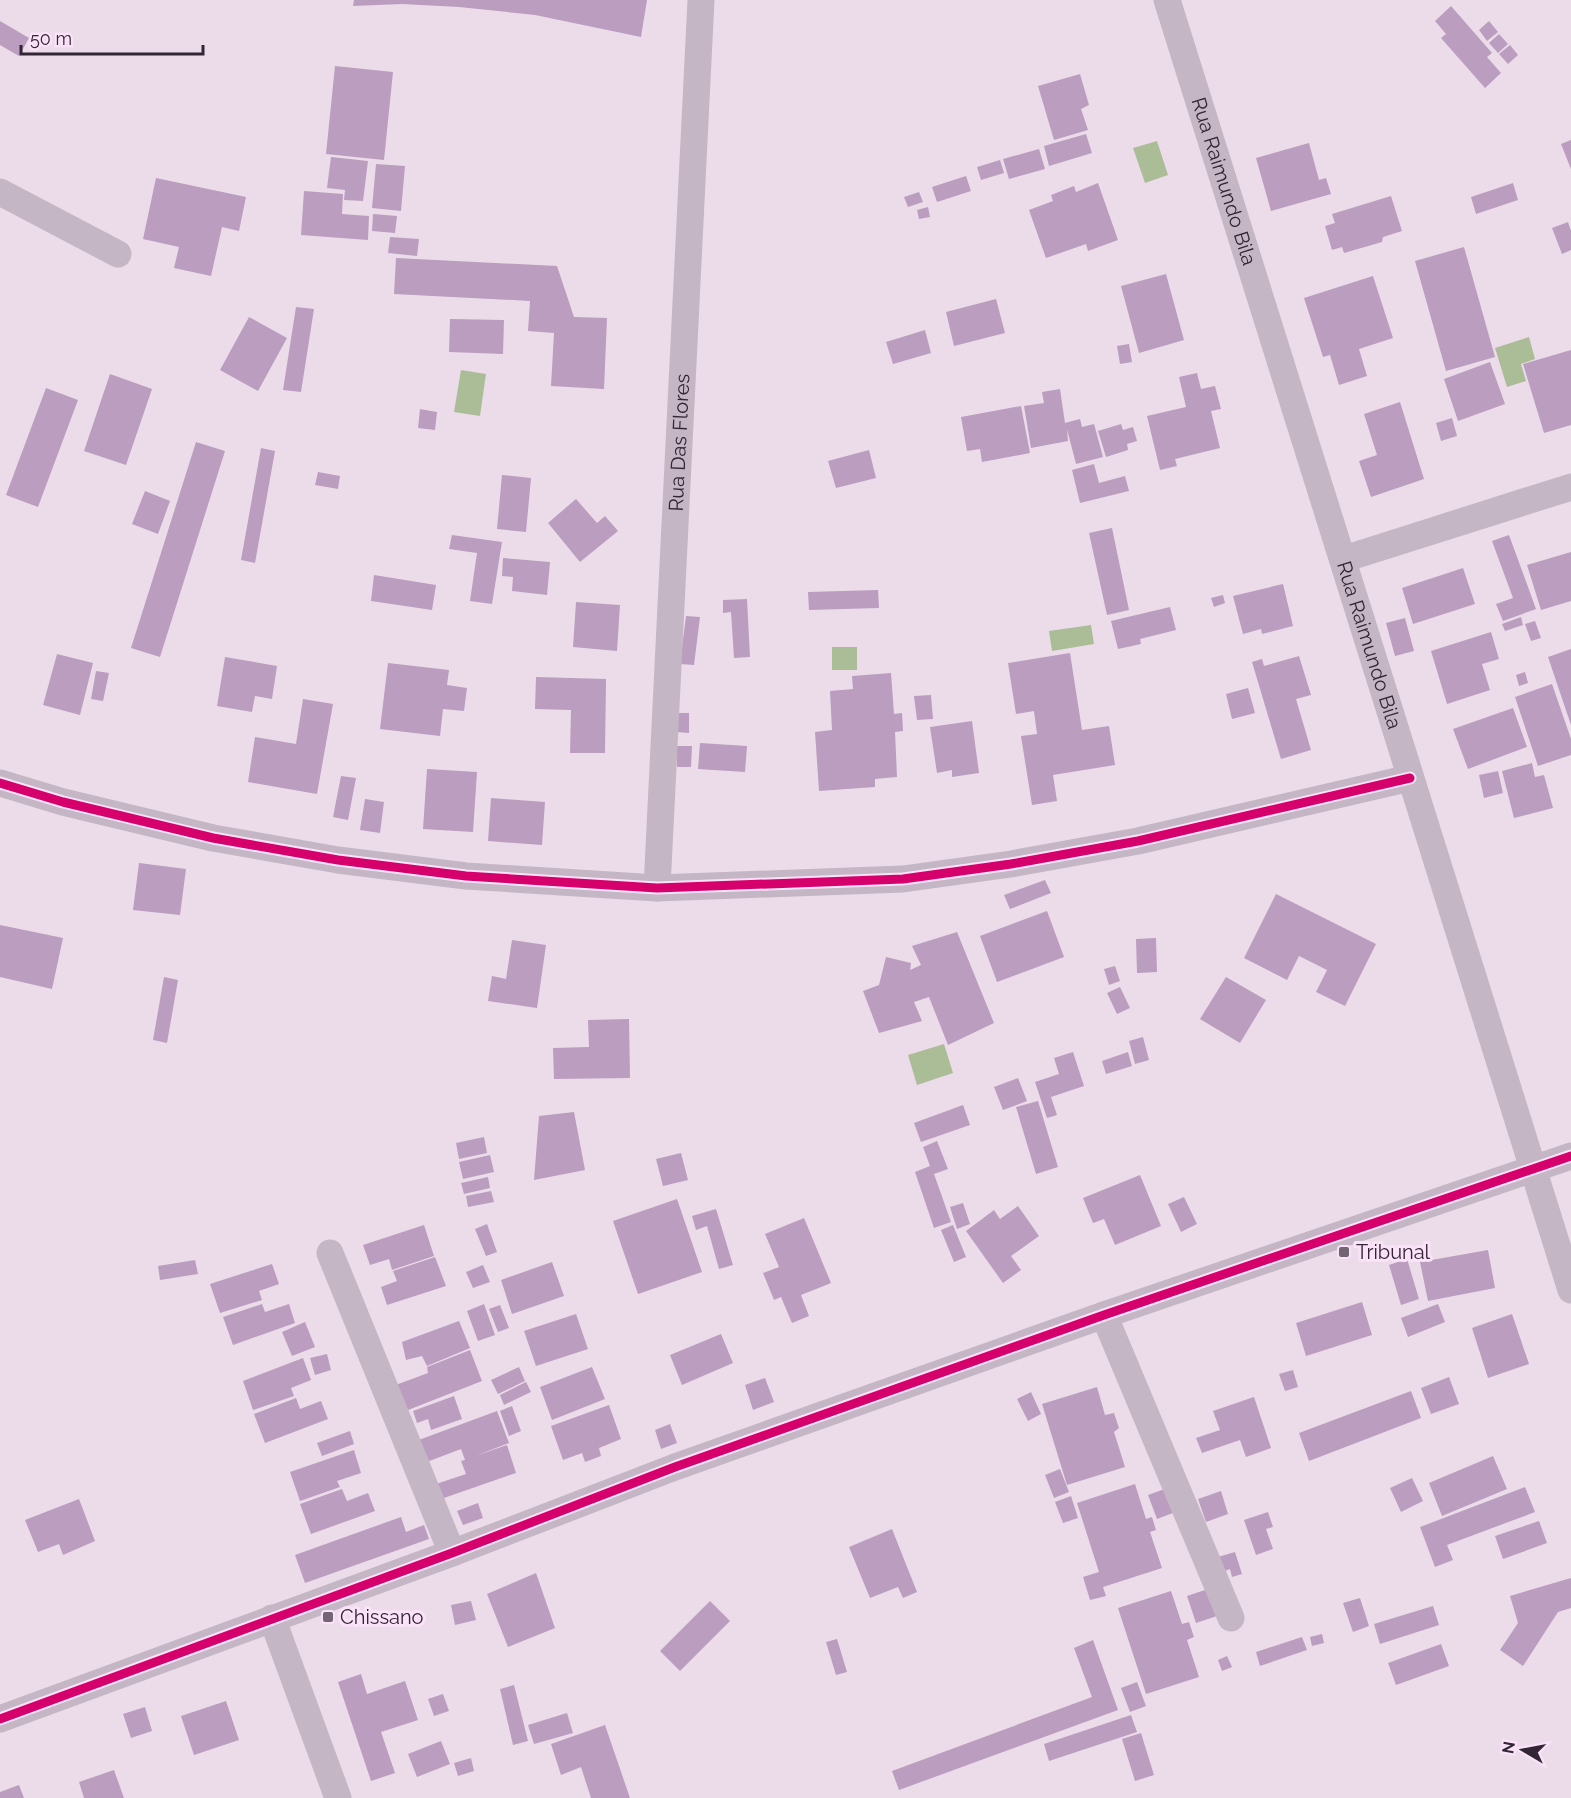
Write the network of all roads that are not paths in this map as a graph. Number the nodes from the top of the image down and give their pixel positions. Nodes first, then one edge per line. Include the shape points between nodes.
1 (701, 0) edge
2 (1167, 0) edge
3 (0, 192) edge
4 (118, 254) dead end
5 (1571, 487) edge
6 (1344, 559) junction
7 (1410, 778) junction
8 (0, 783) edge
9 (657, 888) junction
10 (1571, 1156) edge
11 (1533, 1168) junction
12 (330, 1253) dead end
13 (1571, 1290) edge
14 (1104, 1315) junction
15 (452, 1553) junction
16 (272, 1618) junction
17 (1231, 1618) dead end
18 (0, 1719) edge
19 (338, 1798) edge

1 - 9 street, Rua Das Flores
2 - 6 street, Rua Raimundo Bila
3 - 4 street
5 - 6 street
6 - 7 street, Rua Raimundo Bila
7 - 9 street via 1138,841 989,867 903,879
7 - 11 street, Rua Raimundo Bila
8 - 9 street via 213,838 338,860 466,876
10 - 11 street
11 - 13 street, Rua Raimundo Bila
11 - 14 street
12 - 15 street
14 - 15 street via 675,1467
14 - 17 street
15 - 16 street
16 - 18 street
16 - 19 street

